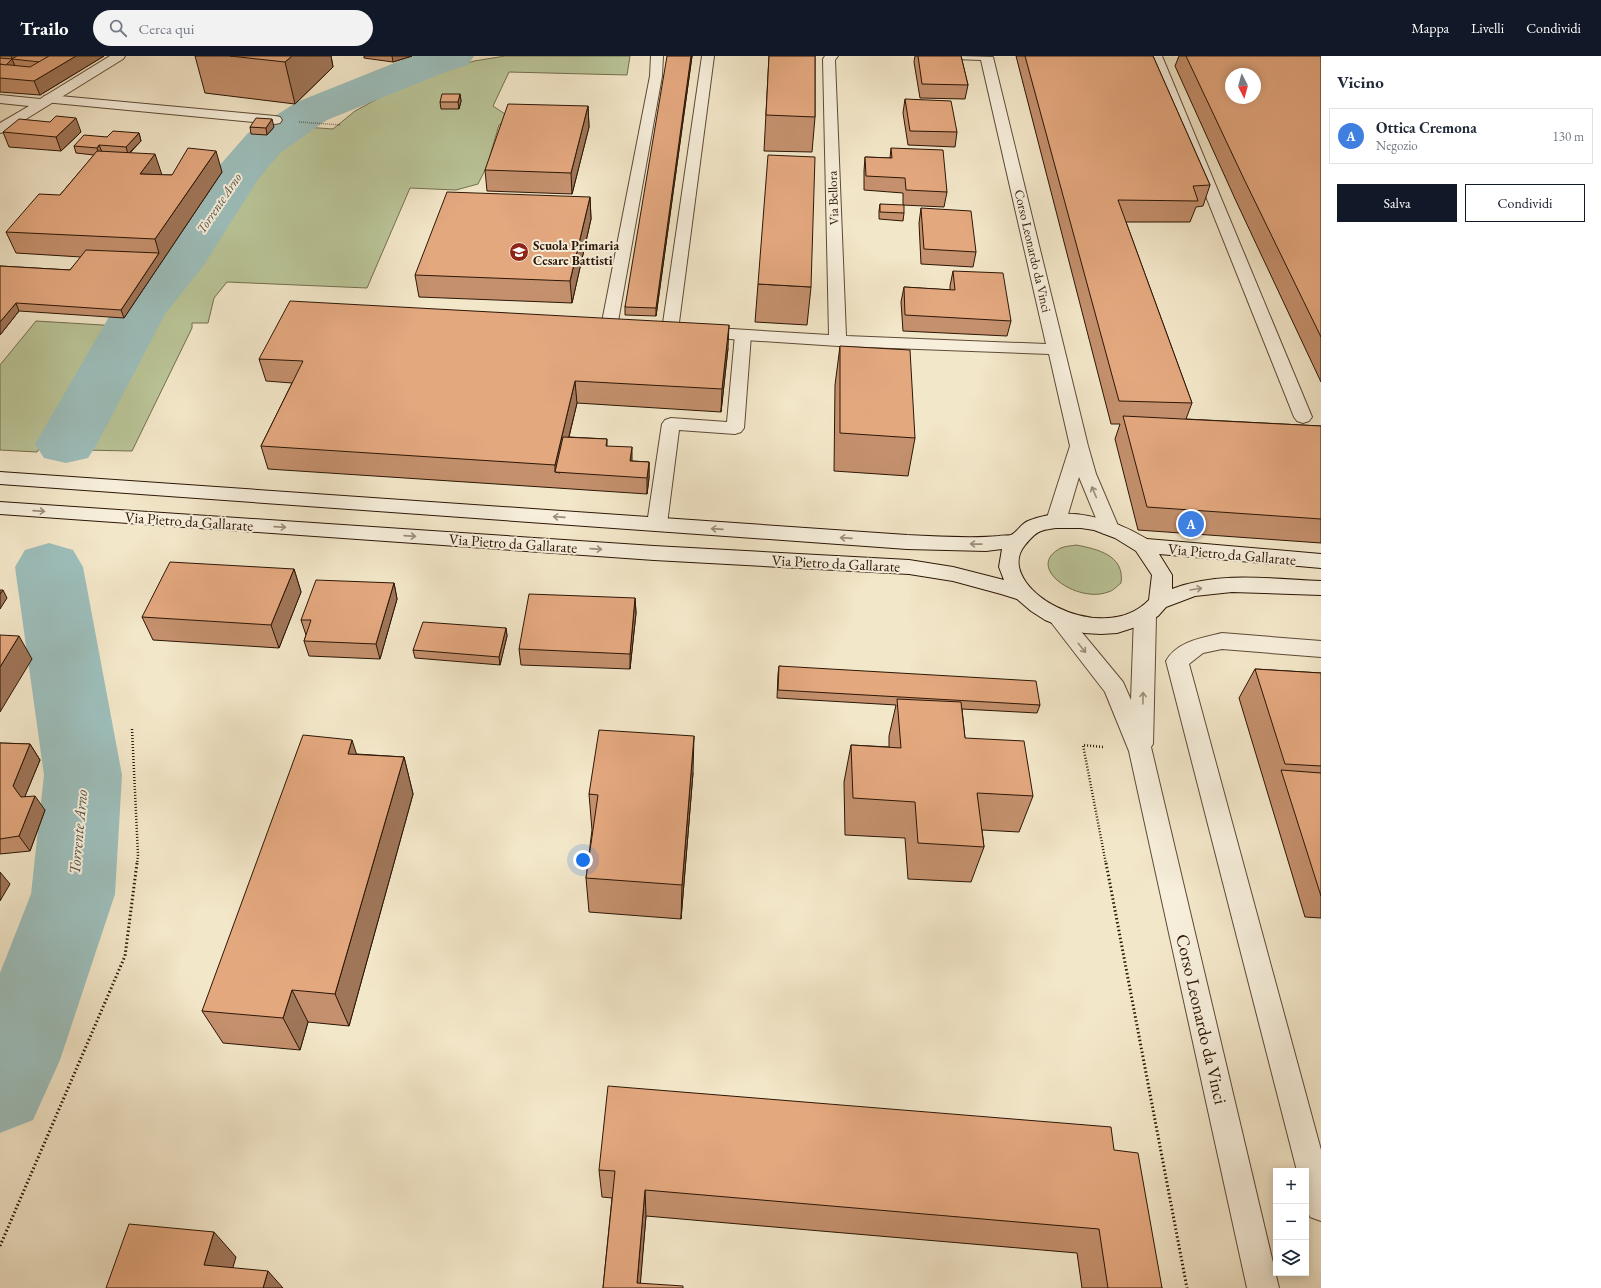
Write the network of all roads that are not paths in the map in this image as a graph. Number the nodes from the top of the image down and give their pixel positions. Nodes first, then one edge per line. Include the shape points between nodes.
1 (120, 56) edge
2 (657, 56) edge
3 (708, 56) edge
4 (832, 56) edge
5 (960, 56) edge
6 (986, 56) edge
7 (1156, 56) edge
8 (0, 99) edge
9 (46, 101) junction
10 (275, 120) road end
11 (0, 129) edge
12 (608, 327) edge
13 (743, 335) junction
14 (838, 341) junction
15 (1056, 350) junction
16 (1303, 417) dead end
17 (1079, 446) junction
18 (0, 478) edge
19 (0, 508) edge
20 (1056, 521) junction
21 (657, 524) junction
22 (1109, 528) junction
23 (1015, 541) junction
24 (1143, 546) junction
25 (1321, 561) edge
26 (1321, 588) edge
27 (1023, 593) junction
28 (1152, 609) junction
29 (1058, 617) junction
30 (1321, 649) edge
31 (1141, 751) junction
32 (1321, 1206) edge
33 (1263, 1288) edge

1 - 9 street
2 - 12 street via 656,76
3 - 13 street via 663,330
4 - 14 street, Via Bellora via 828,59
5 - 6 street
6 - 15 street, Corso Leonardo da Vinci
7 - 16 street
8 - 9 street
9 - 10 street
9 - 11 street
13 - 14 street
13 - 21 street via 736,428 670,424
14 - 15 street
15 - 17 street, Corso Leonardo da Vinci
17 - 20 street
22 -> 17 street, Corso Leonardo da Vinci via 1087,474
21 -> 18 street, Via Pietro da Gallarate
19 -> 27 street, Via Pietro da Gallarate via 654,553 909,567 981,579
20 - 22 street via 1081,521
20 - 23 street via 1034,527
23 -> 21 street, Via Pietro da Gallarate via 986,544 907,542
22 - 24 street via 1122,532
23 - 27 street via 1009,557 1009,569
24 - 25 street, Via Pietro da Gallarate
24 - 28 street via 1162,575
28 -> 26 street, Via Pietro da Gallarate via 1192,589 1232,585
27 - 29 street via 1042,609
28 - 29 street via 1123,624 1094,626
31 -> 28 street, Corso Leonardo da Vinci
29 -> 31 street, Corso Leonardo da Vinci via 1115,688
30 - 32 street via 1222,641 1196,647 1177,661
31 - 33 street, Corso Leonardo da Vinci

